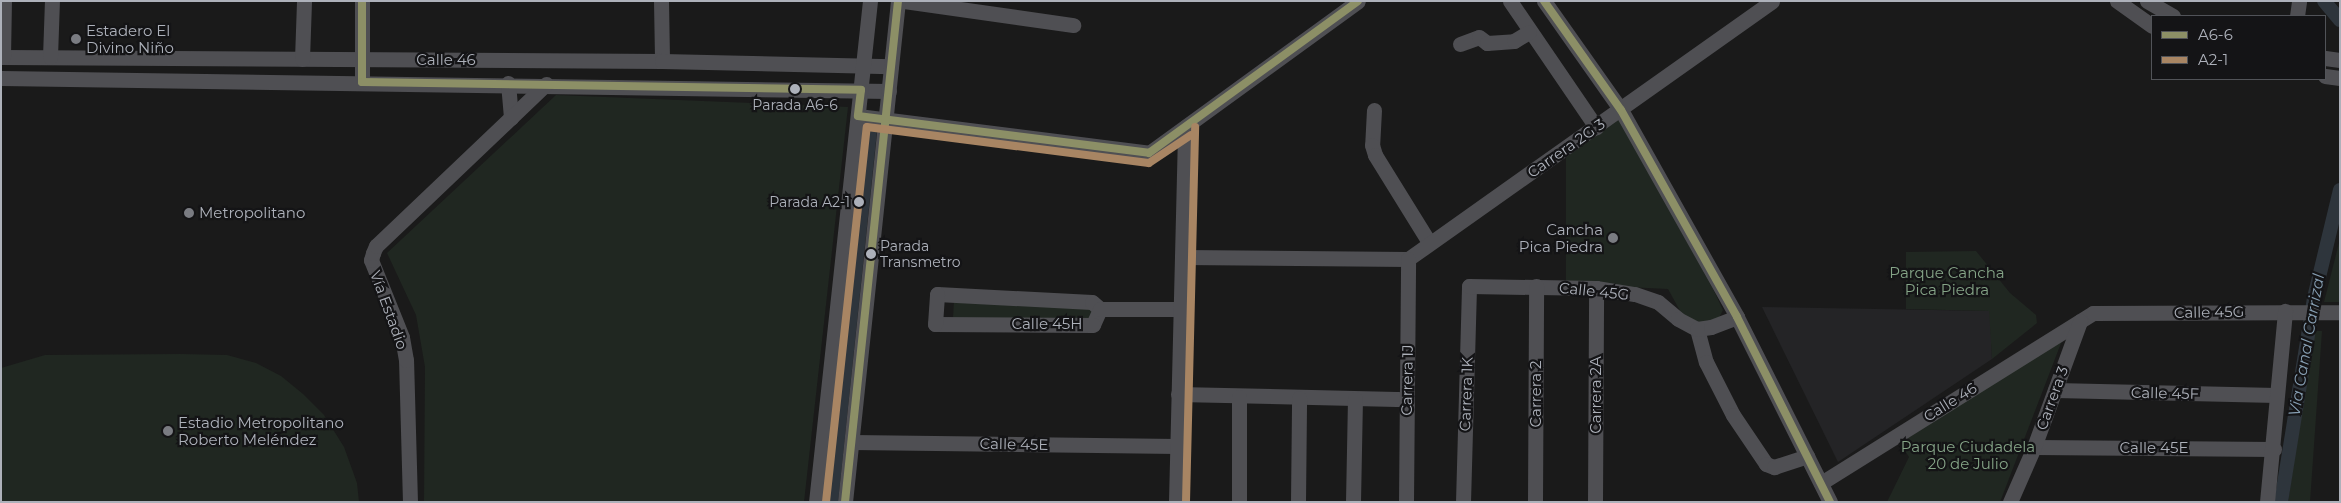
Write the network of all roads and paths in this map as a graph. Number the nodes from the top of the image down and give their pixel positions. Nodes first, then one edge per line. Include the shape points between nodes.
1 (4, 1) edge
2 (52, 1) edge
3 (304, 1) edge
4 (362, 1) edge
5 (662, 1) edge
6 (870, 1) edge
7 (898, 1) edge
8 (904, 1) edge
9 (1358, 1) edge
10 (1510, 1) edge
11 (1544, 1) edge
12 (1772, 1) edge
13 (2117, 1) edge
14 (2147, 1) edge
15 (2299, 1) edge
16 (971, 6) edge
17 (2171, 15) edge
18 (2296, 15) edge
19 (1073, 24) dead end
20 (2151, 25) edge
21 (1529, 32) junction
22 (1460, 44) dead end
23 (2, 57) edge
24 (50, 57) junction
25 (2326, 58) edge
26 (302, 60) junction
27 (362, 60) junction
28 (2340, 60) edge
29 (662, 61) junction
30 (864, 65) junction
31 (891, 66) junction
32 (2326, 76) edge
33 (1, 78) edge
34 (2340, 78) edge
35 (362, 82) junction
36 (508, 83) junction
37 (546, 84) junction
38 (861, 90) junction
39 (889, 91) junction
40 (1374, 110) dead end
41 (1621, 110) junction
42 (858, 116) junction
43 (510, 118) junction
44 (886, 119) junction
45 (1185, 126) junction
46 (1596, 127) junction
47 (1429, 242) junction
48 (1182, 257) junction
49 (1408, 259) junction
50 (1469, 286) joint
51 (1536, 286) junction
52 (1596, 288) junction
53 (1100, 309) junction
54 (1180, 310) junction
55 (2292, 311) junction
56 (2340, 312) edge
57 (1737, 317) junction
58 (2080, 321) junction
59 (1697, 329) junction
60 (2055, 390) junction
61 (1178, 394) junction
62 (2276, 395) junction
63 (1239, 397) junction
64 (1299, 398) junction
65 (1354, 398) junction
66 (1407, 398) junction
67 (852, 442) junction
68 (1177, 446) junction
69 (2034, 447) junction
70 (2274, 449) junction
71 (1807, 456) junction
72 (1821, 482) junction
73 (410, 502) edge
74 (816, 502) edge
75 (845, 502) edge
76 (1176, 502) edge
77 (1239, 502) edge
78 (1298, 502) edge
79 (1353, 502) edge
80 (1406, 502) edge
81 (1463, 502) edge
82 (1535, 502) edge
83 (1595, 502) edge
84 (1830, 502) edge
85 (2010, 502) edge
86 (2267, 502) edge

1 - 23 street
2 - 24 street
3 - 26 street
4 - 27 street
5 - 29 street
6 - 30 street
7 - 31 street
8 - 16 street
9 - 45 street
10 - 21 street
11 - 41 street
12 - 41 street, Carrera 2G 3
13 - 20 street
14 - 17 street
15 - 18 street
16 - 19 street
21 - 22 street via 1514,41 1487,43 1479,38
21 - 46 street
23 - 24 street, Calle 46
24 - 26 street, Calle 46
25 - 28 street
26 - 27 street, Calle 46
27 - 29 street, Calle 46
27 - 35 street
29 - 30 street, Calle 46
30 - 31 street, Calle 46
30 - 38 street
31 - 39 street
32 - 34 street
33 - 35 street, Calle 46
35 - 36 street, Calle 46
36 - 37 street, Calle 46
36 - 43 street
37 - 38 street, Calle 46
37 - 43 street, Vía Estadio
38 - 39 street, Calle 46
38 - 42 street
39 - 44 street
40 - 47 street via 1372,145 1375,155
41 - 46 street, Carrera 2G 3
41 - 57 street
42 - 44 street
42 - 74 street
43 - 73 street, Vía Estadio via 376,246 371,260 402,337 406,360
44 - 45 street via 1150,153
44 - 67 street
45 - 48 street
46 - 47 street, Carrera 2G 3
47 - 49 street, Carrera 2G 3
48 - 49 street
48 - 54 street
49 - 66 street, Carrera 1J
50 - 51 street, Calle 45G
50 - 81 street, Carrera 1K
51 - 52 street, Calle 45G
51 - 82 street, Carrera 2
52 - 59 street, Calle 45G via 1658,302 1678,319
52 - 83 street, Carrera 2A
53 - 53 street, Calle 45H via 1092,302 937,294 935,324 1092,325
53 - 54 street, Calle 45H
54 - 61 street
55 - 56 street, Calle 45G
55 - 58 street, Calle 45G via 2093,313
55 - 62 street
57 - 59 street
57 - 71 street
58 - 60 street, Carrera 3
58 - 72 street, Calle 46
59 - 71 street via 1706,362 1733,415 1766,464 1774,467
60 - 62 street, Calle 45F
60 - 69 street, Carrera 3
61 - 63 street
61 - 68 street
62 - 70 street
63 - 64 street
63 - 77 street
64 - 65 street
64 - 78 street
65 - 66 street
65 - 79 street
66 - 80 street, Carrera 1J
67 - 68 street, Calle 45E
67 - 75 street
68 - 76 street
69 - 70 street, Calle 45E
69 - 85 street, Carrera 3
70 - 86 street
71 - 72 street
72 - 84 street

